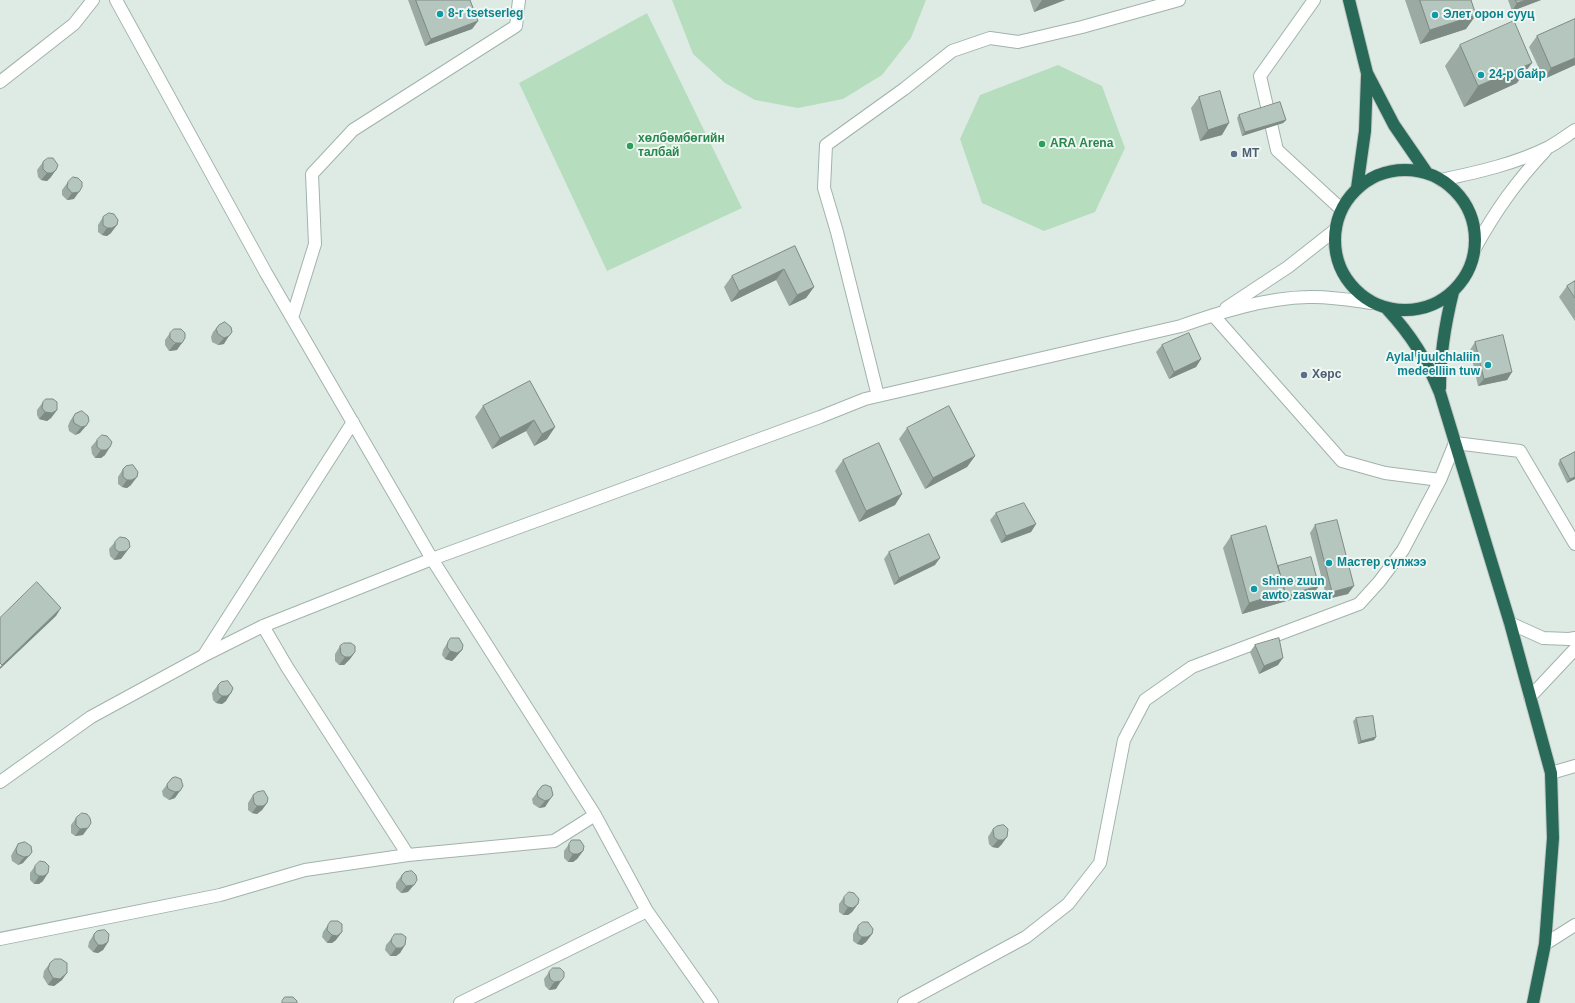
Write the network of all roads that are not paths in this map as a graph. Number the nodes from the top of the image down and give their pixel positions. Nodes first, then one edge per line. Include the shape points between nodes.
1 (93, 0) edge
2 (116, 0) edge
3 (519, 0) edge
4 (1179, 0) edge
5 (1314, 0) edge
6 (1349, 0) edge
7 (1367, 73) junction
8 (0, 82) edge
9 (1575, 130) edge
10 (1549, 147) junction
11 (1427, 173) junction
12 (1441, 180) junction
13 (1356, 188) junction
14 (1341, 209) junction
15 (1335, 230) junction
16 (1475, 248) junction
17 (1453, 292) junction
18 (1372, 303) junction
19 (1387, 309) junction
20 (1213, 315) junction
21 (292, 318) junction
22 (1440, 393) junction
23 (878, 396) junction
24 (353, 422) junction
25 (1455, 443) junction
26 (1440, 480) junction
27 (1575, 544) edge
28 (432, 559) junction
29 (1510, 623) junction
30 (263, 626) junction
31 (1575, 638) edge
32 (1575, 649) edge
33 (203, 656) junction
34 (1530, 697) junction
35 (1575, 766) edge
36 (1551, 773) junction
37 (0, 782) edge
38 (596, 815) junction
39 (408, 855) junction
40 (647, 911) junction
41 (1575, 925) edge
42 (0, 939) edge
43 (1545, 944) junction
44 (460, 1003) edge
45 (712, 1003) edge
46 (904, 1003) edge
47 (1533, 1003) edge

1 - 8 street via 74,24
2 - 21 street
3 - 21 street via 516,26 353,130 312,174 315,244
4 - 23 street via 1018,42 990,38 952,51 826,145 824,188
5 - 14 street via 1260,76 1277,150
6 - 7 highway
7 - 11 highway via 1394,125
7 - 13 highway via 1365,131
9 - 10 street
10 - 12 street via 1496,167
10 - 16 street via 1507,194
11 - 12 highway
11 - 13 highway via 1402,169 1378,175
12 - 16 highway via 1457,193 1468,209 1474,228
13 - 14 highway
14 - 15 highway
15 - 18 highway via 1335,252 1342,272 1354,290
15 - 20 street via 1270,280
16 - 17 highway via 1468,272
17 - 19 highway via 1434,305 1410,311
17 - 22 highway via 1442,342
18 - 19 highway
18 - 20 street via 1308,297 1277,300
19 - 22 highway via 1404,327 1418,348
20 - 23 street via 1180,326
20 - 26 street via 1342,461 1385,473
21 - 24 street
22 - 25 highway
23 - 28 street
24 - 28 street
24 - 33 street
25 - 26 street
25 - 27 street via 1520,451
25 - 29 highway
26 - 46 street via 1403,550 1359,604 1192,667 1146,700 1124,740 1100,863 1068,904 1026,937
28 - 30 street
28 - 38 street
29 - 31 street via 1543,638
29 - 34 highway
30 - 33 street
30 - 39 street
32 - 34 street
33 - 37 street via 91,717
34 - 36 highway
35 - 36 street
36 - 43 highway via 1554,838
38 - 39 street via 554,841
38 - 40 street
39 - 42 street via 305,870 220,895
40 - 44 street
40 - 45 street
41 - 43 street
43 - 47 highway

